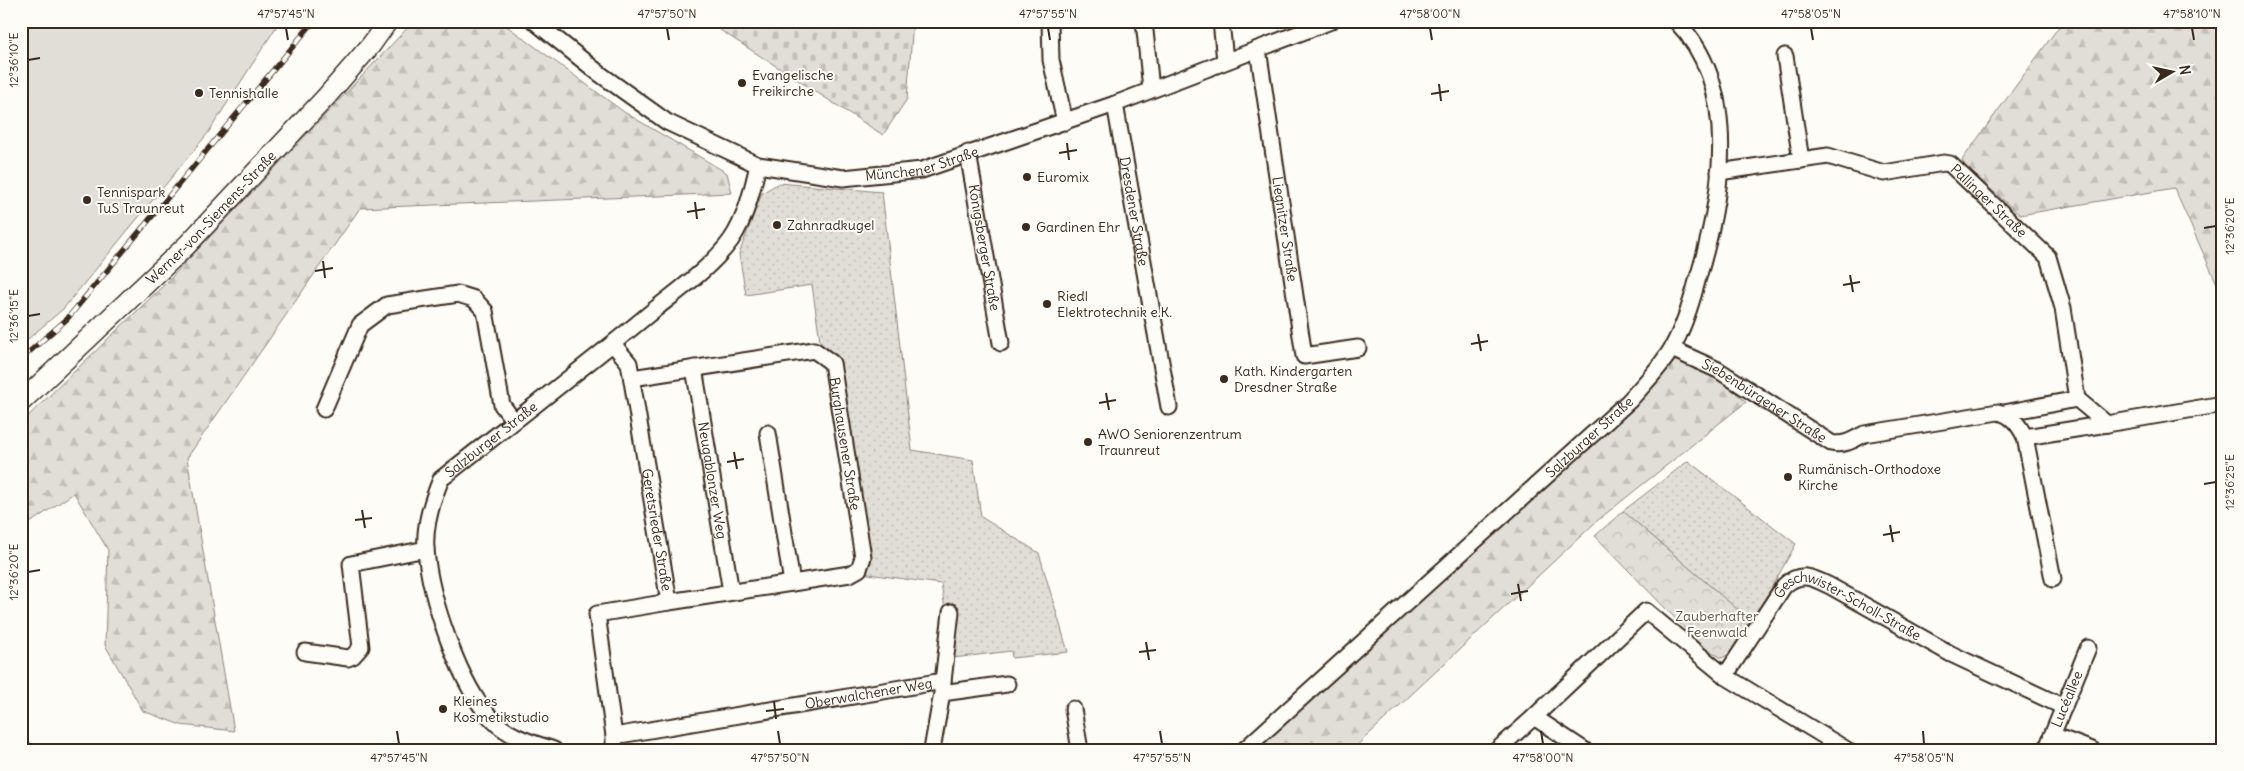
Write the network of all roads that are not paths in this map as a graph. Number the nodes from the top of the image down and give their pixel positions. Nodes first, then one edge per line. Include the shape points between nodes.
1 (388, 21) edge
2 (534, 21) edge
3 (1050, 21) edge
4 (1144, 21) edge
5 (1221, 21) edge
6 (1331, 21) edge
7 (1676, 21) edge
8 (1314, 24) edge
9 (1258, 49) junction
10 (1785, 56) dead end
11 (1225, 61) junction
12 (1151, 89) junction
13 (1115, 104) junction
14 (1065, 122) junction
15 (968, 153) junction
16 (1801, 160) junction
17 (758, 165) junction
18 (1719, 172) junction
19 (1001, 343) dead end
20 (613, 344) junction
21 (1358, 348) dead end
22 (1672, 349) junction
23 (694, 368) junction
24 (632, 378) junction
25 (2077, 399) junction
26 (21, 402) edge
27 (2223, 404) edge
28 (1169, 407) dead end
29 (324, 409) dead end
30 (2004, 413) junction
31 (514, 421) junction
32 (2106, 424) junction
33 (768, 433) dead end
34 (2025, 437) junction
35 (426, 549) junction
36 (2053, 579) dead end
37 (792, 583) junction
38 (731, 592) junction
39 (669, 602) junction
40 (951, 612) dead end
41 (2088, 648) dead end
42 (305, 652) dead end
43 (1725, 676) junction
44 (1007, 684) dead end
45 (943, 687) junction
46 (2064, 707) junction
47 (1073, 709) dead end
48 (1534, 717) junction
49 (2052, 735) junction
50 (614, 743) edge
51 (554, 750) edge
52 (932, 750) edge
53 (1080, 750) edge
54 (1244, 750) edge
55 (1497, 750) edge
56 (1584, 750) edge
57 (1847, 750) edge
58 (2046, 750) edge
59 (2092, 750) edge

1 - 26 street, Werner-von-Siemens-Straße via 326,97 187,245
2 - 17 street, Münchener Straße via 600,74 668,122
3 - 14 street via 1051,60
4 - 12 street
5 - 11 street
6 - 8 street, Münchener Straße
7 - 18 street, Salzburger Straße via 1688,33 1711,78 1719,130
8 - 9 street, Münchener Straße
9 - 11 street, Münchener Straße
9 - 21 street, Liegnitzer Straße via 1304,356
10 - 16 street
11 - 12 street, Münchener Straße
12 - 13 street, Münchener Straße
13 - 14 street, Münchener Straße
13 - 28 street, Dresdener Straße
14 - 15 street, Münchener Straße
15 - 17 street, Münchener Straße via 922,170 855,178
15 - 19 street, Königsberger Straße
16 - 18 street, Pallinger Straße
16 - 25 street, Pallinger Straße via 1828,156 1884,173 1950,164 2048,257 2063,308
17 - 20 street, Salzburger Straße via 750,198 732,239 716,258
18 - 22 street, Salzburger Straße via 1705,254 1682,329
20 - 24 street, Geretsrieder Straße via 629,364
20 - 31 street, Salzburger Straße
22 - 30 street, Siebenbürgener Straße via 1718,370 1836,444 1864,434
22 - 54 street, Salzburger Straße via 1629,401
23 - 24 street, Burghausener Straße
23 - 37 street, Burghausener Straße via 814,350 832,363 863,557 859,568 850,574
23 - 38 street, Neugablonzer Weg
24 - 39 street, Geretsrieder Straße
25 - 30 street, Siebenbürgener Straße
25 - 32 street
27 - 32 street
29 - 31 street via 360,325 388,305 458,294 474,299 485,310 502,405
30 - 34 street via 2020,426
31 - 35 street, Salzburger Straße via 441,479 428,522
32 - 34 street
33 - 37 street
34 - 36 street
35 - 42 street via 350,564 361,647 348,658
35 - 51 street, Salzburger Straße via 435,596 468,688 493,721 521,740
37 - 38 street, Burghausener Straße
38 - 39 street, Burghausener Straße
39 - 50 street, Geretsrieder Straße via 597,614
40 - 45 street
41 - 46 street, Lucéallee
43 - 46 street, Geschwister-Scholl-Straße via 1784,586 1792,578 1802,576 1830,586 1950,654
43 - 48 street via 1646,611
43 - 57 street
44 - 45 street, Oberwalchener Weg
45 - 50 street, Oberwalchener Weg
45 - 52 street
46 - 49 street, Lucéallee
47 - 53 street
48 - 55 street
48 - 56 street
49 - 58 street, Lucéallee
49 - 59 street

